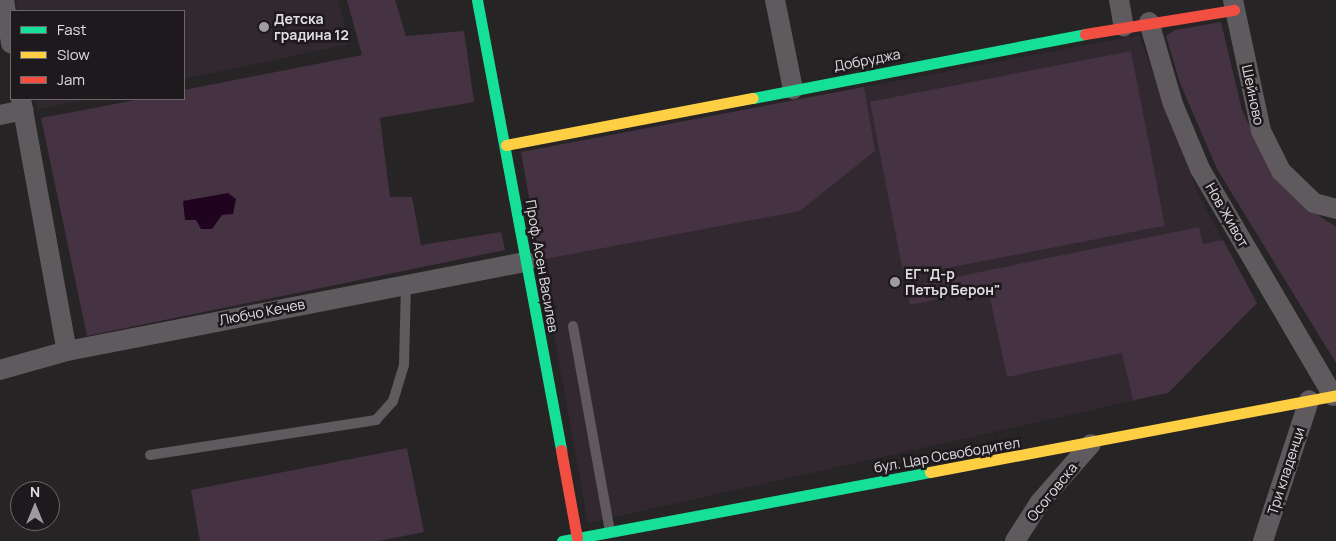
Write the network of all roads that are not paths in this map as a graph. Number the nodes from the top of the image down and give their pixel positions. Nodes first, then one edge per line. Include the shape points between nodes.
1 (4, 0) edge
2 (477, 0) edge
3 (775, 0) edge
4 (1119, 0) edge
5 (1234, 5) edge
6 (1149, 22) junction
7 (1124, 27) junction
8 (10, 37) edge
9 (793, 89) junction
10 (22, 104) edge
11 (0, 115) edge
12 (506, 145) junction
13 (1336, 209) edge
14 (526, 262) junction
15 (406, 283) junction
16 (573, 326) dead end
17 (67, 351) junction
18 (0, 370) edge
19 (1335, 396) edge
20 (1309, 400) junction
21 (1091, 444) junction
22 (150, 455) dead end
23 (610, 532) junction
24 (577, 538) junction
25 (562, 541) edge
26 (1015, 541) edge
27 (1263, 541) edge

1 - 8 street
2 - 12 street, Проф. Асен Василев
3 - 9 street
4 - 7 street
5 - 6 street, Добруджа
5 - 13 street, Шейново via 1260,131 1281,171 1314,203
6 - 7 street, Добруджа
6 - 19 street, Нов Живот via 1173,104 1200,169
7 - 9 street, Добруджа
9 - 12 street, Добруджа
10 - 11 street
10 - 17 street
12 - 14 street, Проф. Асен Василев
14 - 15 street, Любчо Кечев
14 - 24 street, Проф. Асен Василев
15 - 17 street, Любчо Кечев
15 - 22 lane via 404,365 394,401 376,420
16 - 23 lane
17 - 18 street, Любчо Кечев
19 - 20 street, бул. Цар Освободител
20 - 21 street, бул. Цар Освободител
20 - 27 street, Три кладенци
21 - 23 street, бул. Цар Освободител
21 - 26 street, Осоговска via 1040,502
23 - 24 street, бул. Цар Освободител
24 - 25 street, бул. Цар Освободител

